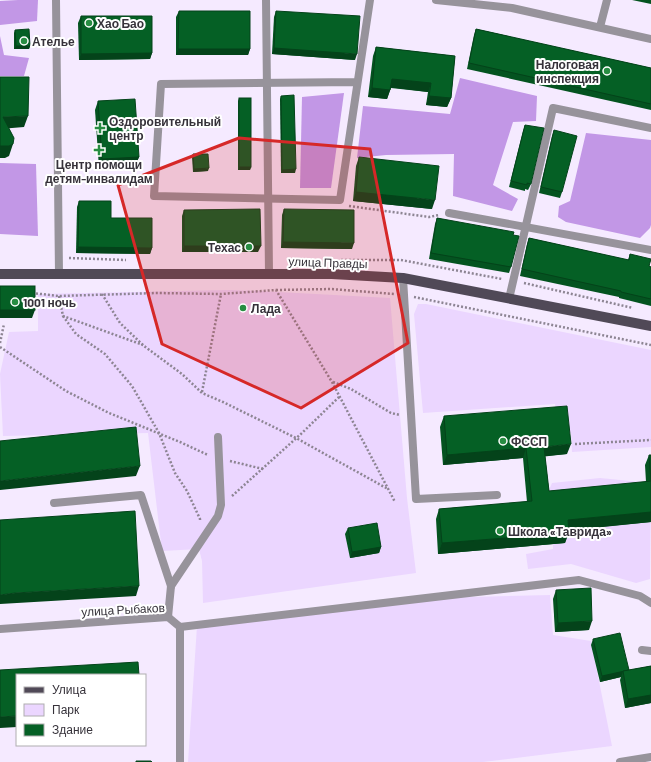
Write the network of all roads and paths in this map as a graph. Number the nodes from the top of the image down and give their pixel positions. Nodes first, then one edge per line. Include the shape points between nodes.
1 (56, 0) edge
2 (266, 0) edge
3 (370, 0) edge
4 (436, 0) edge
5 (607, 0) edge
6 (486, 2) edge
7 (600, 27) junction
8 (651, 39) edge
9 (357, 82) junction
10 (267, 83) junction
11 (651, 128) edge
12 (269, 198) junction
13 (340, 200) junction
14 (449, 213) joint
15 (525, 227) junction
16 (651, 250) edge
17 (269, 273) junction
18 (0, 274) edge
19 (59, 274) junction
20 (403, 278) junction
21 (276, 290) junction
22 (27, 292) edge
23 (102, 294) junction
24 (221, 294) junction
25 (59, 296) junction
26 (404, 296) junction
27 (509, 299) junction
28 (63, 316) junction
29 (4, 324) dead end
30 (651, 326) edge
31 (0, 343) edge
32 (651, 345) edge
33 (144, 346) junction
34 (0, 347) edge
35 (332, 382) junction
36 (202, 393) junction
37 (339, 396) junction
38 (411, 418) junction
39 (159, 433) junction
40 (218, 437) dead end
41 (296, 438) junction
42 (651, 440) edge
43 (576, 444) dead end
44 (220, 458) junction
45 (263, 468) junction
46 (388, 490) junction
47 (497, 495) dead end
48 (395, 502) dead end
49 (54, 503) dead end
50 (221, 506) junction
51 (202, 539) junction
52 (171, 586) junction
53 (651, 603) edge
54 (168, 617) junction
55 (180, 626) junction
56 (0, 630) edge
57 (642, 650) dead end
58 (651, 651) edge
59 (651, 757) edge
60 (180, 762) edge
61 (620, 762) edge

1 - 19 street
2 - 10 street
3 - 9 street
4 - 6 street
5 - 7 street
6 - 7 street
7 - 8 street
9 - 10 street
9 - 13 street
10 - 12 street
10 - 12 street via 161,84 154,196
11 - 15 street via 553,108
12 - 13 street
12 - 17 street
13 - 14 path via 350,206 429,217
14 - 15 street
15 - 16 street
15 - 27 street
17 - 19 main road, улица Правды
17 - 20 main road, улица Правды
18 - 19 main road, улица Правды
20 - 26 street
20 - 27 main road, улица Правды
21 - 24 path
21 - 26 path via 331,289
21 - 35 path
22 - 25 path
23 - 24 path
23 - 25 path
23 - 33 path via 120,323
24 - 36 path
25 - 28 path
26 - 32 path
26 - 38 street
27 - 30 main road, улица Правды
28 - 33 path
28 - 39 path via 76,334 105,354 132,386
29 - 31 path
33 - 36 path via 182,374
34 - 39 path via 66,391 109,413
35 - 37 path
35 - 38 path via 351,389 391,413
36 - 41 path
37 - 41 path
37 - 46 path
38 - 47 street via 416,500
39 - 44 path
39 - 51 path via 175,473 200,519
40 - 44 street
41 - 45 path
41 - 46 path
42 - 43 path
44 - 45 path
44 - 50 street
45 - 50 path
46 - 48 path
49 - 52 street via 141,495
50 - 51 street via 218,516
51 - 52 street
52 - 54 street
53 - 55 street via 640,596 579,580
54 - 55 street, улица Рыбаков
54 - 56 street, улица Рыбаков
55 - 60 street
57 - 58 street
59 - 61 street

